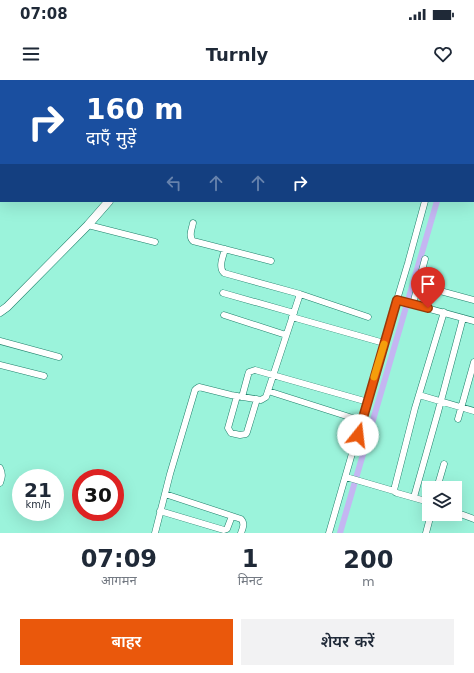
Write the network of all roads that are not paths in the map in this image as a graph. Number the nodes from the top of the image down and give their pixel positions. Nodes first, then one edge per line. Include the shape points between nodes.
1 (108, 202) edge
2 (425, 202) edge
3 (193, 223) dead end
4 (88, 225) junction
5 (155, 242) dead end
6 (225, 249) junction
7 (425, 259) dead end
8 (271, 261) dead end
9 (418, 285) junction
10 (223, 293) dead end
11 (300, 294) junction
12 (397, 300) junction
13 (474, 300) edge
14 (409, 303) junction
15 (2, 308) edge
16 (444, 312) junction
17 (224, 315) dead end
18 (293, 315) junction
19 (368, 317) dead end
20 (463, 318) junction
21 (474, 321) edge
22 (286, 336) junction
23 (0, 341) edge
24 (384, 343) junction
25 (59, 357) dead end
26 (474, 362) edge
27 (0, 365) edge
28 (274, 375) junction
29 (44, 376) dead end
30 (268, 391) junction
31 (419, 395) junction
32 (240, 397) junction
33 (256, 399) junction
34 (441, 401) junction
35 (368, 402) junction
36 (461, 407) junction
37 (474, 411) edge
38 (458, 419) dead end
39 (362, 421) junction
40 (444, 464) dead end
41 (0, 468) edge
42 (346, 477) junction
43 (440, 481) edge
44 (0, 483) edge
45 (394, 491) junction
46 (164, 494) junction
47 (414, 498) junction
48 (422, 500) edge
49 (160, 511) junction
50 (462, 515) edge
51 (232, 516) junction
52 (474, 519) edge
53 (429, 521) edge
54 (155, 533) edge
55 (241, 533) edge
56 (329, 533) edge
57 (426, 533) edge

1 - 4 street
2 - 12 street
3 - 6 street via 190,236 192,240
4 - 5 street
4 - 15 street
6 - 8 street
6 - 11 street via 222,272
7 - 9 street
9 - 13 street
9 - 14 street
10 - 18 street
11 - 18 street
11 - 19 street
12 - 14 street
12 - 24 street
14 - 16 street
16 - 20 street
16 - 31 street
17 - 22 street
18 - 22 street
18 - 24 street
20 - 21 street
20 - 34 street
22 - 28 street
23 - 25 street
24 - 35 street
26 - 36 street
27 - 29 street
28 - 30 street
28 - 32 street via 255,370 249,372
28 - 35 street
30 - 33 street via 265,399
30 - 39 street
31 - 34 street
31 - 45 street
32 - 33 street
32 - 33 street via 228,428 231,433 240,435 247,432
32 - 46 street via 196,389
34 - 36 street
34 - 47 street
35 - 39 street
36 - 37 street
36 - 38 street
39 - 42 street
40 - 43 street
41 - 44 street
42 - 45 street
42 - 56 street
45 - 47 street
46 - 49 street
46 - 51 street
47 - 48 street
49 - 51 street via 224,530
49 - 54 street
50 - 52 street
51 - 55 street via 243,521
53 - 57 street

